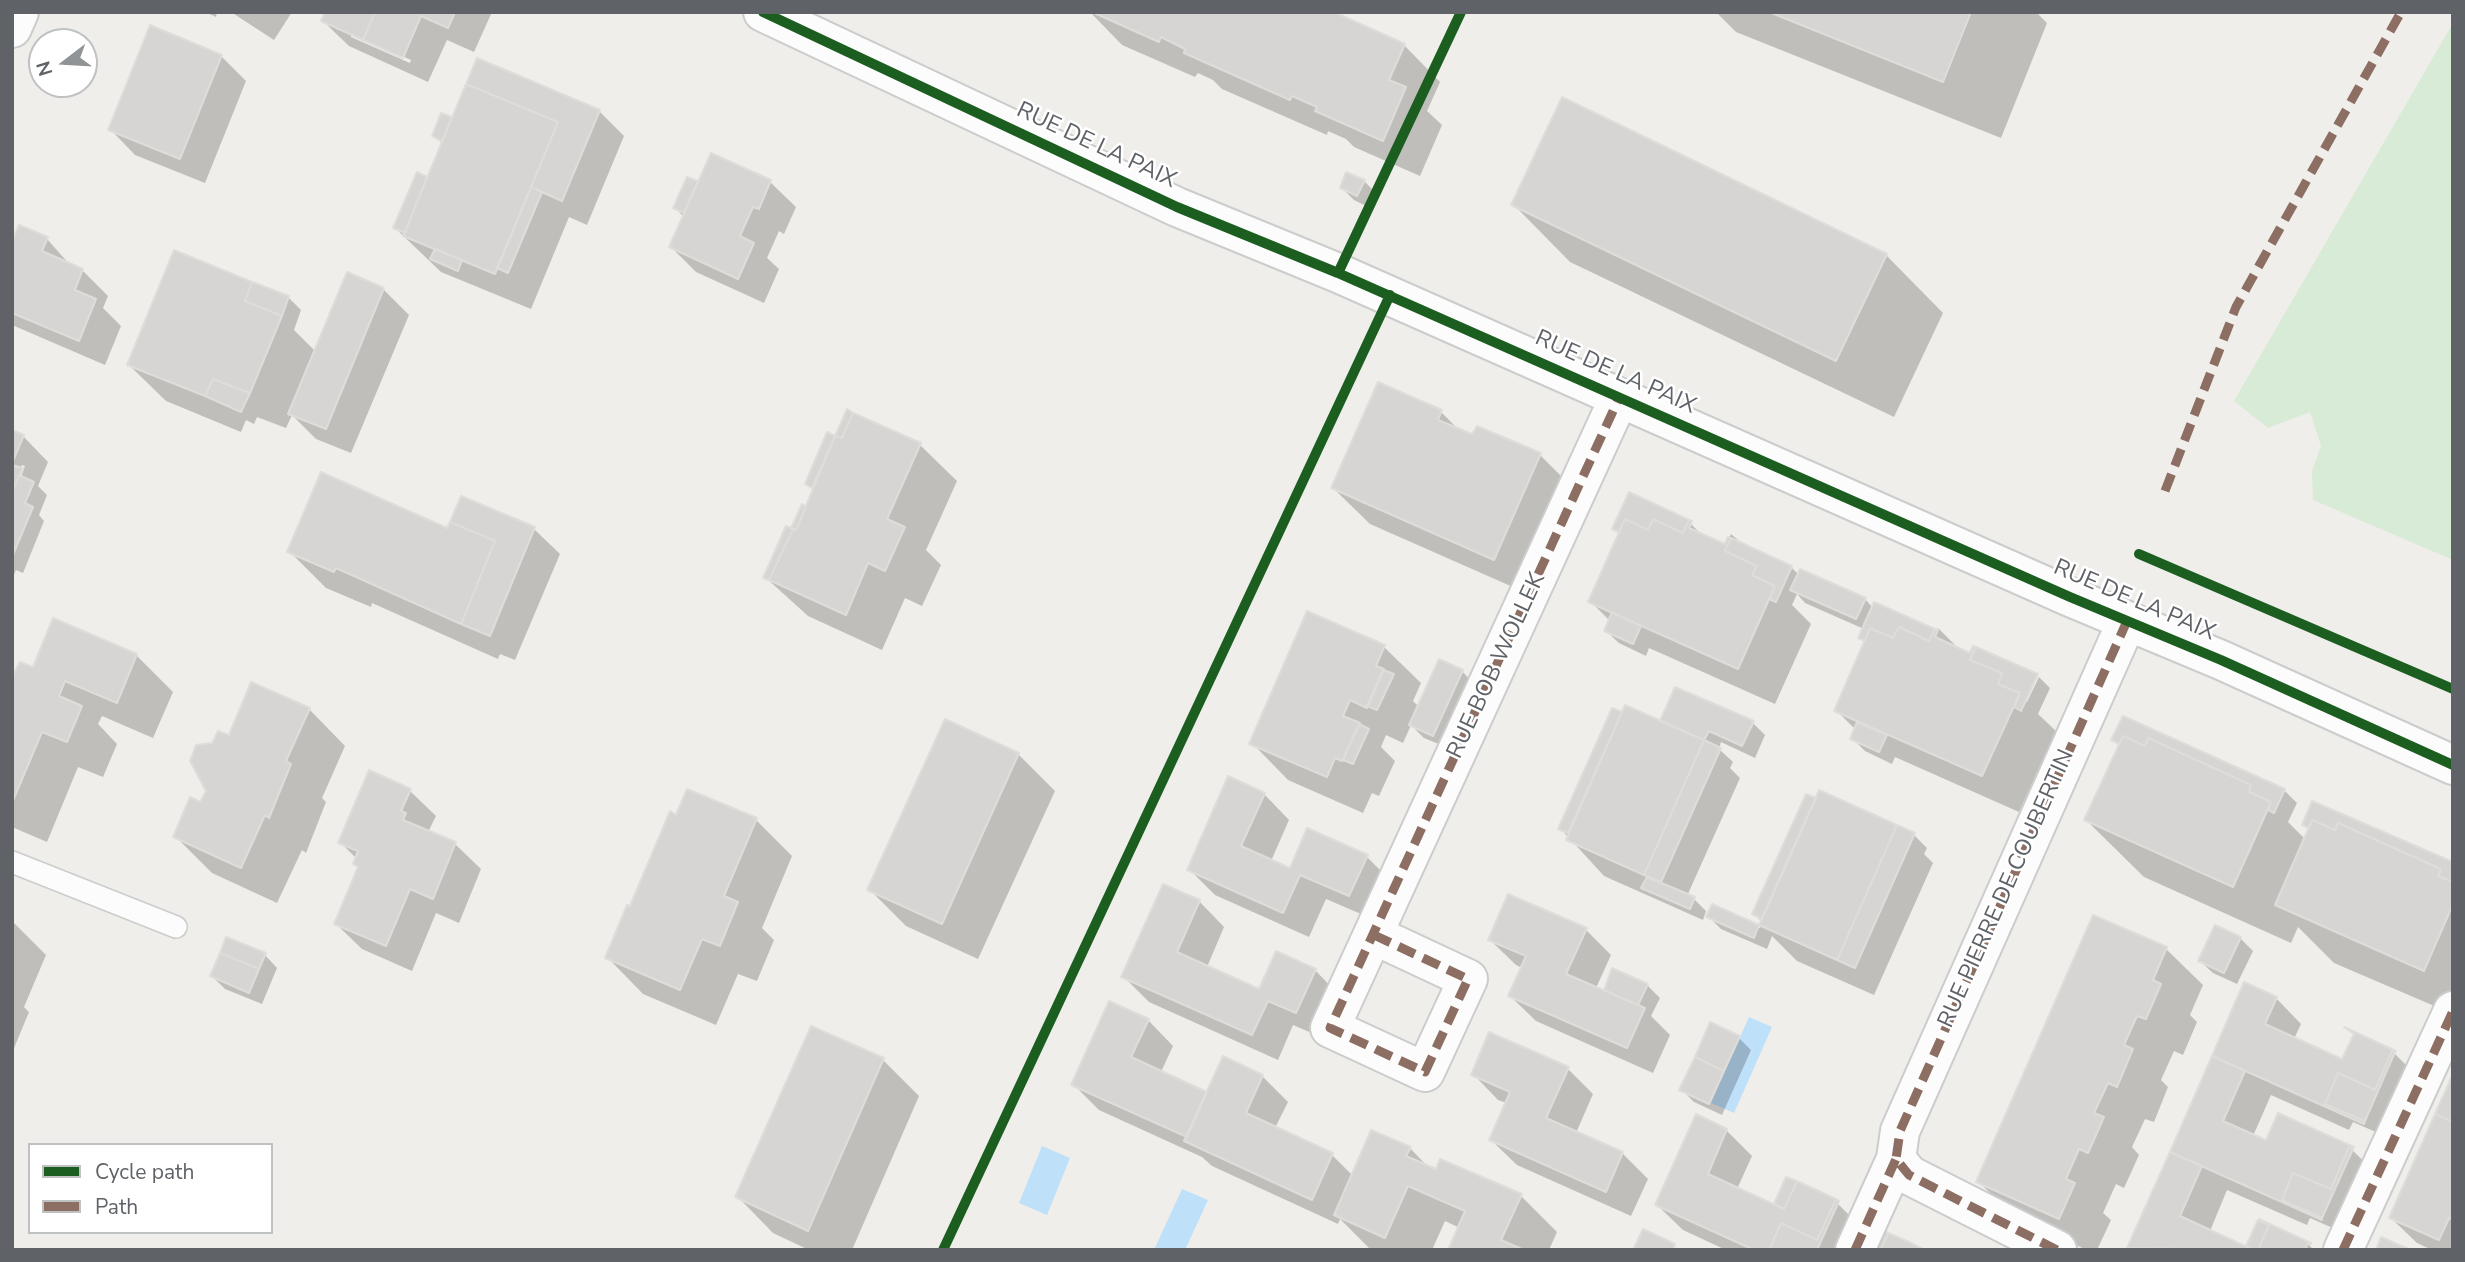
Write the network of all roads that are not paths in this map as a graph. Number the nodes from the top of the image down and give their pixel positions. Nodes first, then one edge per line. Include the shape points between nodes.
1 (19, 12) edge
2 (763, 12) edge
3 (12, 29) edge
4 (1619, 398) junction
5 (2127, 621) junction
6 (2453, 765) edge
7 (12, 862) edge
8 (176, 927) dead end
9 (1374, 935) dead end
10 (2453, 1011) edge
11 (1896, 1159) junction
12 (1855, 1250) edge
13 (2057, 1250) edge
14 (2343, 1250) edge

1 - 3 street
2 - 4 street, RUE DE LA PAIX via 1177,207
4 - 5 street, RUE DE LA PAIX
4 - 9 street, RUE BOB WOLLEK
5 - 6 street, RUE DE LA PAIX
5 - 11 street, RUE PIERRE DE COUBERTIN via 1899,1131
7 - 8 lane
10 - 14 street
11 - 12 street, RUE PIERRE DE COUBERTIN
11 - 13 street via 1909,1175

